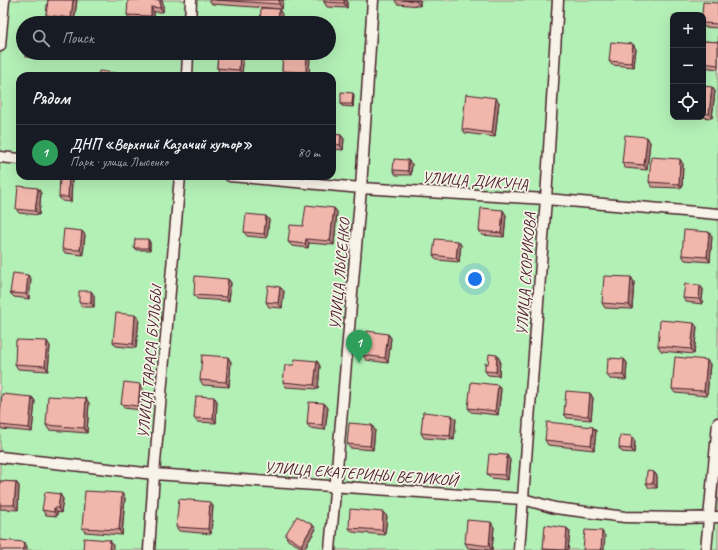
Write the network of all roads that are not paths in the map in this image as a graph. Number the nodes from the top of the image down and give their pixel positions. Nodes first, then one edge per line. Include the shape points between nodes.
1 (4, 0) edge
2 (192, 0) edge
3 (373, 0) edge
4 (558, 0) edge
5 (191, 16) edge
6 (0, 46) edge
7 (188, 60) edge
8 (187, 72) edge
9 (0, 157) edge
10 (16, 159) edge
11 (180, 180) edge
12 (274, 180) edge
13 (361, 188) junction
14 (546, 199) junction
15 (718, 214) edge
16 (718, 423) edge
17 (0, 457) edge
18 (154, 474) junction
19 (336, 485) junction
20 (523, 499) junction
21 (713, 517) edge
22 (149, 550) edge
23 (330, 550) edge
24 (519, 550) edge
25 (706, 550) edge

1 - 6 street
2 - 5 street
3 - 13 street, УЛИЦА ЛЫСЕНКО
4 - 14 street, УЛИЦА СКОРИКОВА
7 - 8 street
9 - 10 street
11 - 18 street, УЛИЦА ТАРАСА БУЛЬБЫ
12 - 13 street, УЛИЦА ДИКУНА
13 - 14 street, УЛИЦА ДИКУНА
13 - 19 street, УЛИЦА ЛЫСЕНКО
14 - 15 street, УЛИЦА ДИКУНА
14 - 20 street, УЛИЦА СКОРИКОВА
16 - 21 street
17 - 18 street, УЛИЦА ЕКАТЕРИНЫ ВЕЛИКОЙ
18 - 19 street, УЛИЦА ЕКАТЕРИНЫ ВЕЛИКОЙ
18 - 22 street, УЛИЦА ТАРАСА БУЛЬБЫ
19 - 20 street, УЛИЦА ЕКАТЕРИНЫ ВЕЛИКОЙ
19 - 23 street, УЛИЦА ЛЫСЕНКО
20 - 21 street, УЛИЦА ЕКАТЕРИНЫ ВЕЛИКОЙ via 555,508 625,517
20 - 24 street, УЛИЦА СКОРИКОВА
21 - 25 street

